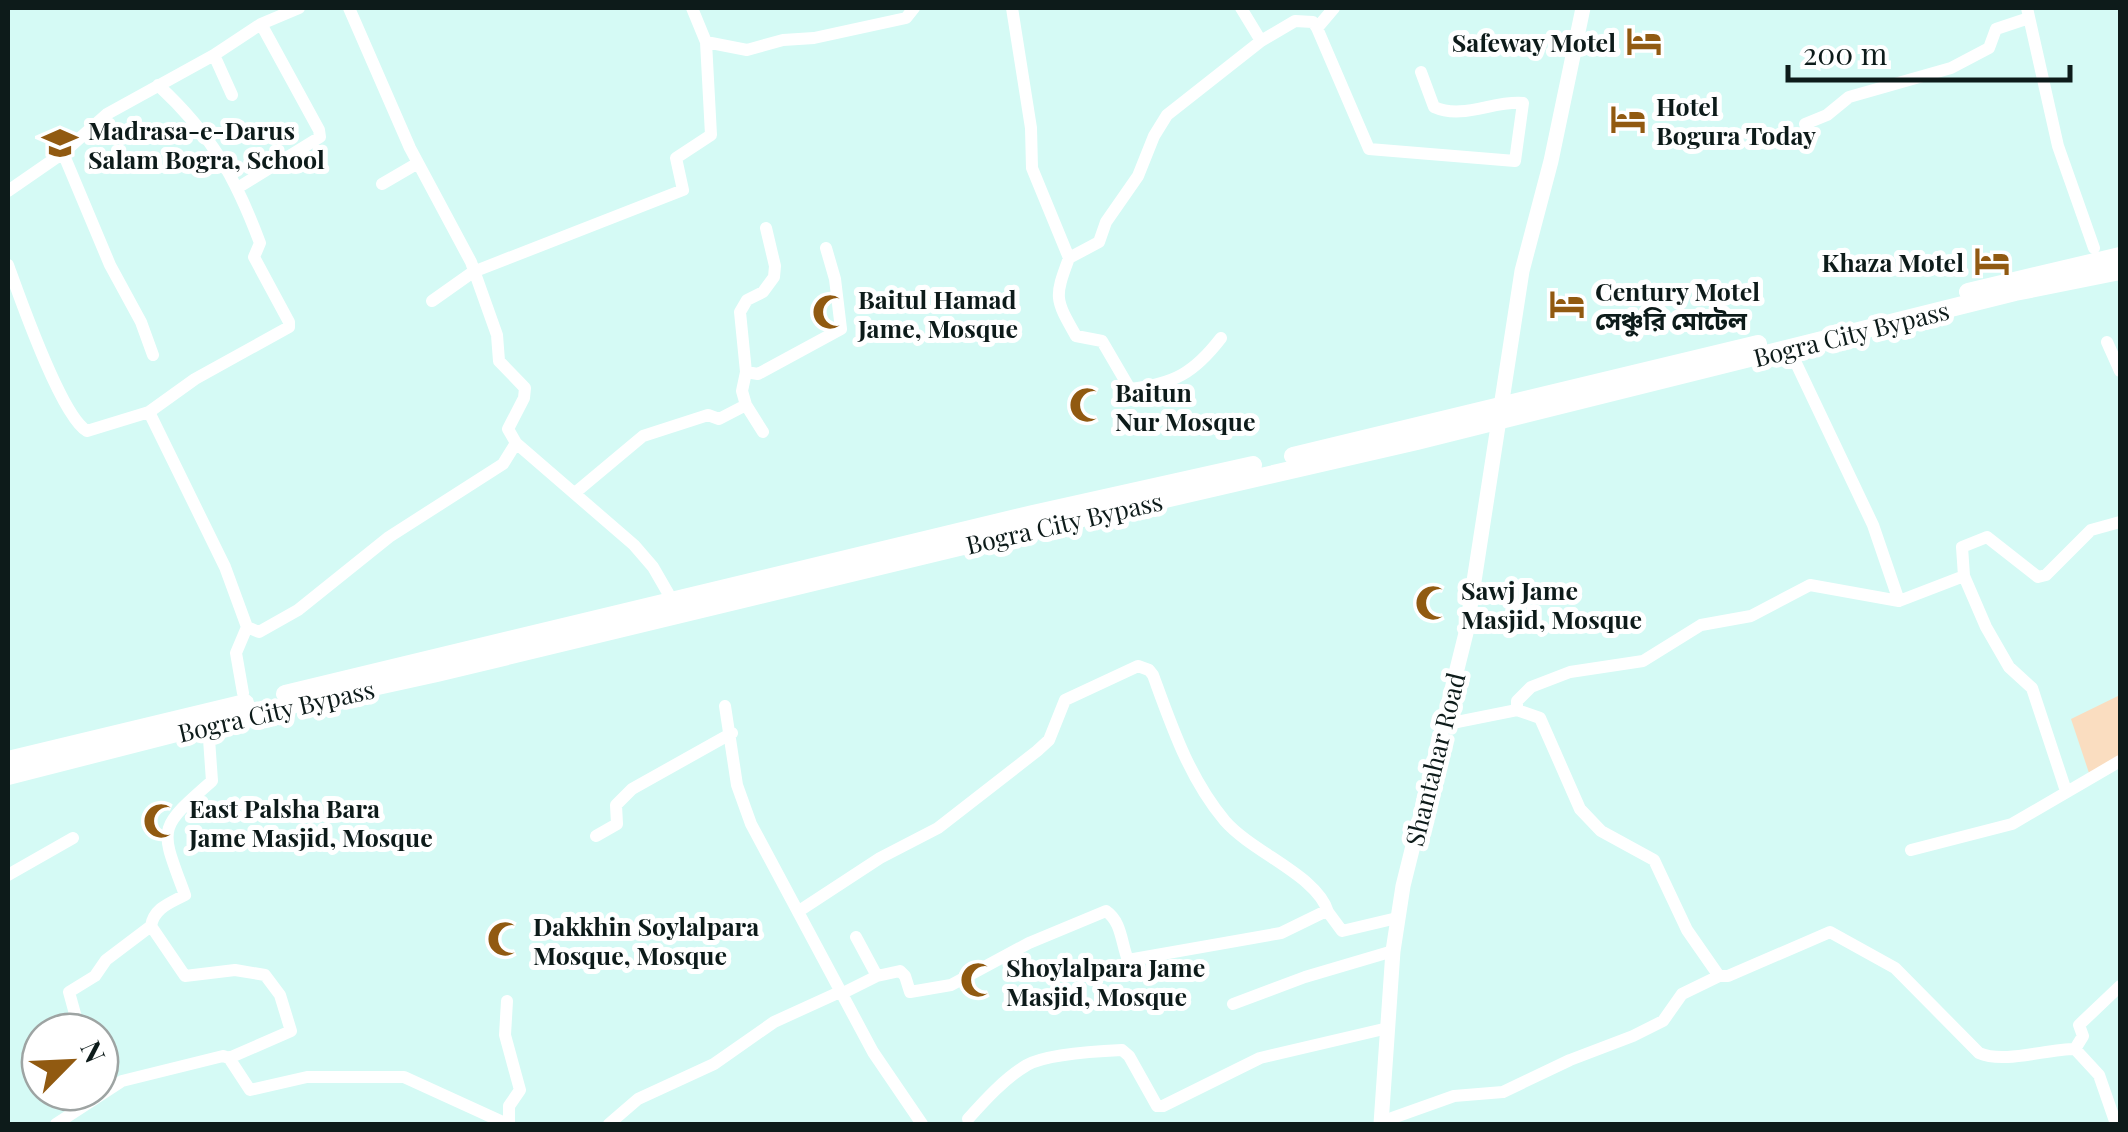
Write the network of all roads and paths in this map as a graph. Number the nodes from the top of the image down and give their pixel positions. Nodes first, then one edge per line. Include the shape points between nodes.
1 (299, 8) edge
2 (349, 8) edge
3 (692, 8) edge
4 (914, 8) edge
5 (1012, 8) edge
6 (1241, 8) edge
7 (1334, 8) edge
8 (1583, 8) edge
9 (2028, 13) edge
10 (261, 24) junction
11 (1316, 28) junction
12 (1262, 40) junction
13 (706, 42) junction
14 (214, 55) junction
15 (1421, 72) dead end
16 (158, 85) junction
17 (232, 94) dead end
18 (1804, 124) dead end
19 (63, 154) junction
20 (418, 163) junction
21 (382, 184) dead end
22 (239, 187) junction
23 (8, 190) edge
24 (766, 228) dead end
25 (826, 248) dead end
26 (2094, 248) dead end
27 (2120, 256) edge
28 (1069, 258) junction
29 (8, 265) edge
30 (2120, 271) edge
31 (473, 272) junction
32 (2013, 286) junction
33 (432, 301) dead end
34 (1221, 338) dead end
35 (2106, 342) dead end
36 (154, 355) dead end
37 (1795, 361) dead end
38 (2120, 370) edge
39 (746, 372) junction
40 (746, 405) junction
41 (148, 412) junction
42 (764, 432) dead end
43 (516, 443) junction
44 (576, 492) junction
45 (1035, 521) junction
46 (2120, 522) edge
47 (1964, 576) junction
48 (668, 593) dead end
49 (756, 596) junction
50 (1898, 601) junction
51 (796, 602) dead end
52 (247, 627) junction
53 (244, 693) dead end
54 (726, 706) dead end
55 (1516, 710) junction
56 (1442, 725) junction
57 (732, 732) junction
58 (209, 738) dead end
59 (8, 760) edge
60 (2120, 761) edge
61 (8, 776) edge
62 (2066, 790) junction
63 (596, 836) dead end
64 (73, 838) dead end
65 (1910, 850) dead end
66 (8, 874) edge
67 (799, 911) junction
68 (1328, 912) junction
69 (1397, 918) junction
70 (151, 926) junction
71 (856, 937) dead end
72 (1393, 951) junction
73 (877, 976) junction
74 (1719, 976) junction
75 (2120, 986) edge
76 (843, 992) junction
77 (507, 1001) dead end
78 (1232, 1004) dead end
79 (75, 1012) edge
80 (1388, 1028) junction
81 (2075, 1049) junction
82 (229, 1058) junction
83 (120, 1082) edge
84 (966, 1123) edge
85 (1381, 1123) edge
86 (502, 1124) edge
87 (609, 1124) edge
88 (922, 1124) edge
89 (2116, 1124) edge

1 - 10 street
2 - 20 street
3 - 13 street
4 - 13 street via 906,18 747,50
5 - 28 street via 1032,168
6 - 12 street
7 - 11 street
8 - 56 main road, Shantahar Road via 1522,271 1466,633
9 - 18 street via 1996,29 1989,48 1951,68 1848,97
9 - 26 street via 2058,146
10 - 14 street
10 - 22 street via 320,138
11 - 12 street via 1296,20
11 - 15 street via 1368,149 1515,162 1523,103 1442,111 1434,108
12 - 28 street via 1167,115 1099,242
13 - 31 street via 712,135 676,158 683,190
14 - 16 street
14 - 17 street
16 - 19 street via 106,114
16 - 22 street via 192,117
19 - 23 street
19 - 36 street
20 - 21 street
20 - 31 street
22 - 41 street via 260,242 254,258 289,327
24 - 39 street via 774,276 740,312
25 - 39 street via 841,329 772,368
27 - 32 highway, Bogra City Bypass
28 - 34 street via 1057,290 1063,312 1076,336 1102,341 1130,389 1182,375
29 - 41 street via 80,427 99,430
30 - 32 highway, Bogra City Bypass
31 - 33 street
31 - 43 street via 498,336 500,361 525,388 508,429
32 - 45 highway, Bogra City Bypass
35 - 38 street
37 - 50 street via 1873,525
39 - 40 street
40 - 42 street
40 - 44 street via 719,419 708,414 644,436
41 - 52 street via 225,567
43 - 44 street
43 - 52 street via 503,464 389,537 298,610 259,632
44 - 48 street via 634,545
45 - 49 highway, Bogra City Bypass
45 - 59 highway, Bogra City Bypass
46 - 47 street via 2092,530 2038,577 1987,537 1965,544
47 - 50 street
47 - 62 street via 2009,667 2032,688
49 - 51 highway
49 - 61 highway, Bogra City Bypass
50 - 55 street via 1810,586 1750,616 1700,625 1643,661 1570,672 1531,687
52 - 53 street via 236,653
54 - 57 street
55 - 56 street
55 - 74 street via 1540,718 1590,822 1654,860 1686,930
56 - 69 main road, Shantahar Road
57 - 63 street via 632,789 616,805 617,824
57 - 67 street via 737,784
58 - 70 street via 212,781 172,816 166,843 185,895 161,907
60 - 62 street
62 - 65 street via 2012,824
64 - 66 street
67 - 68 street via 938,828 1037,751 1049,740 1064,700 1138,666 1153,676 1186,764 1217,811 1262,854 1315,888
67 - 76 street
68 - 69 street via 1342,932
68 - 73 street via 1281,933 1128,960 1106,912 950,985 910,992 900,972
69 - 72 main road, Shantahar Road
70 - 79 street via 70,992
70 - 82 street via 186,976 235,970 265,975 280,995 291,1031
71 - 73 street
72 - 78 street
72 - 80 main road, Shantahar Road
73 - 76 street
74 - 81 street via 1830,932 1895,968 1979,1053 1990,1058
74 - 85 street via 1682,994 1663,1021 1633,1036 1503,1092 1454,1096
75 - 81 street via 2079,1025
76 - 87 street via 786,1015 714,1064 638,1099
76 - 88 street via 872,1052
77 - 86 street via 505,1035 520,1090
80 - 84 street via 1260,1058 1164,1106 1157,1106 1122,1050 1044,1060 1028,1064
80 - 85 main road, Shantahar Road
81 - 89 street via 2099,1075
82 - 83 street
82 - 86 street via 254,1091 307,1077 404,1077

